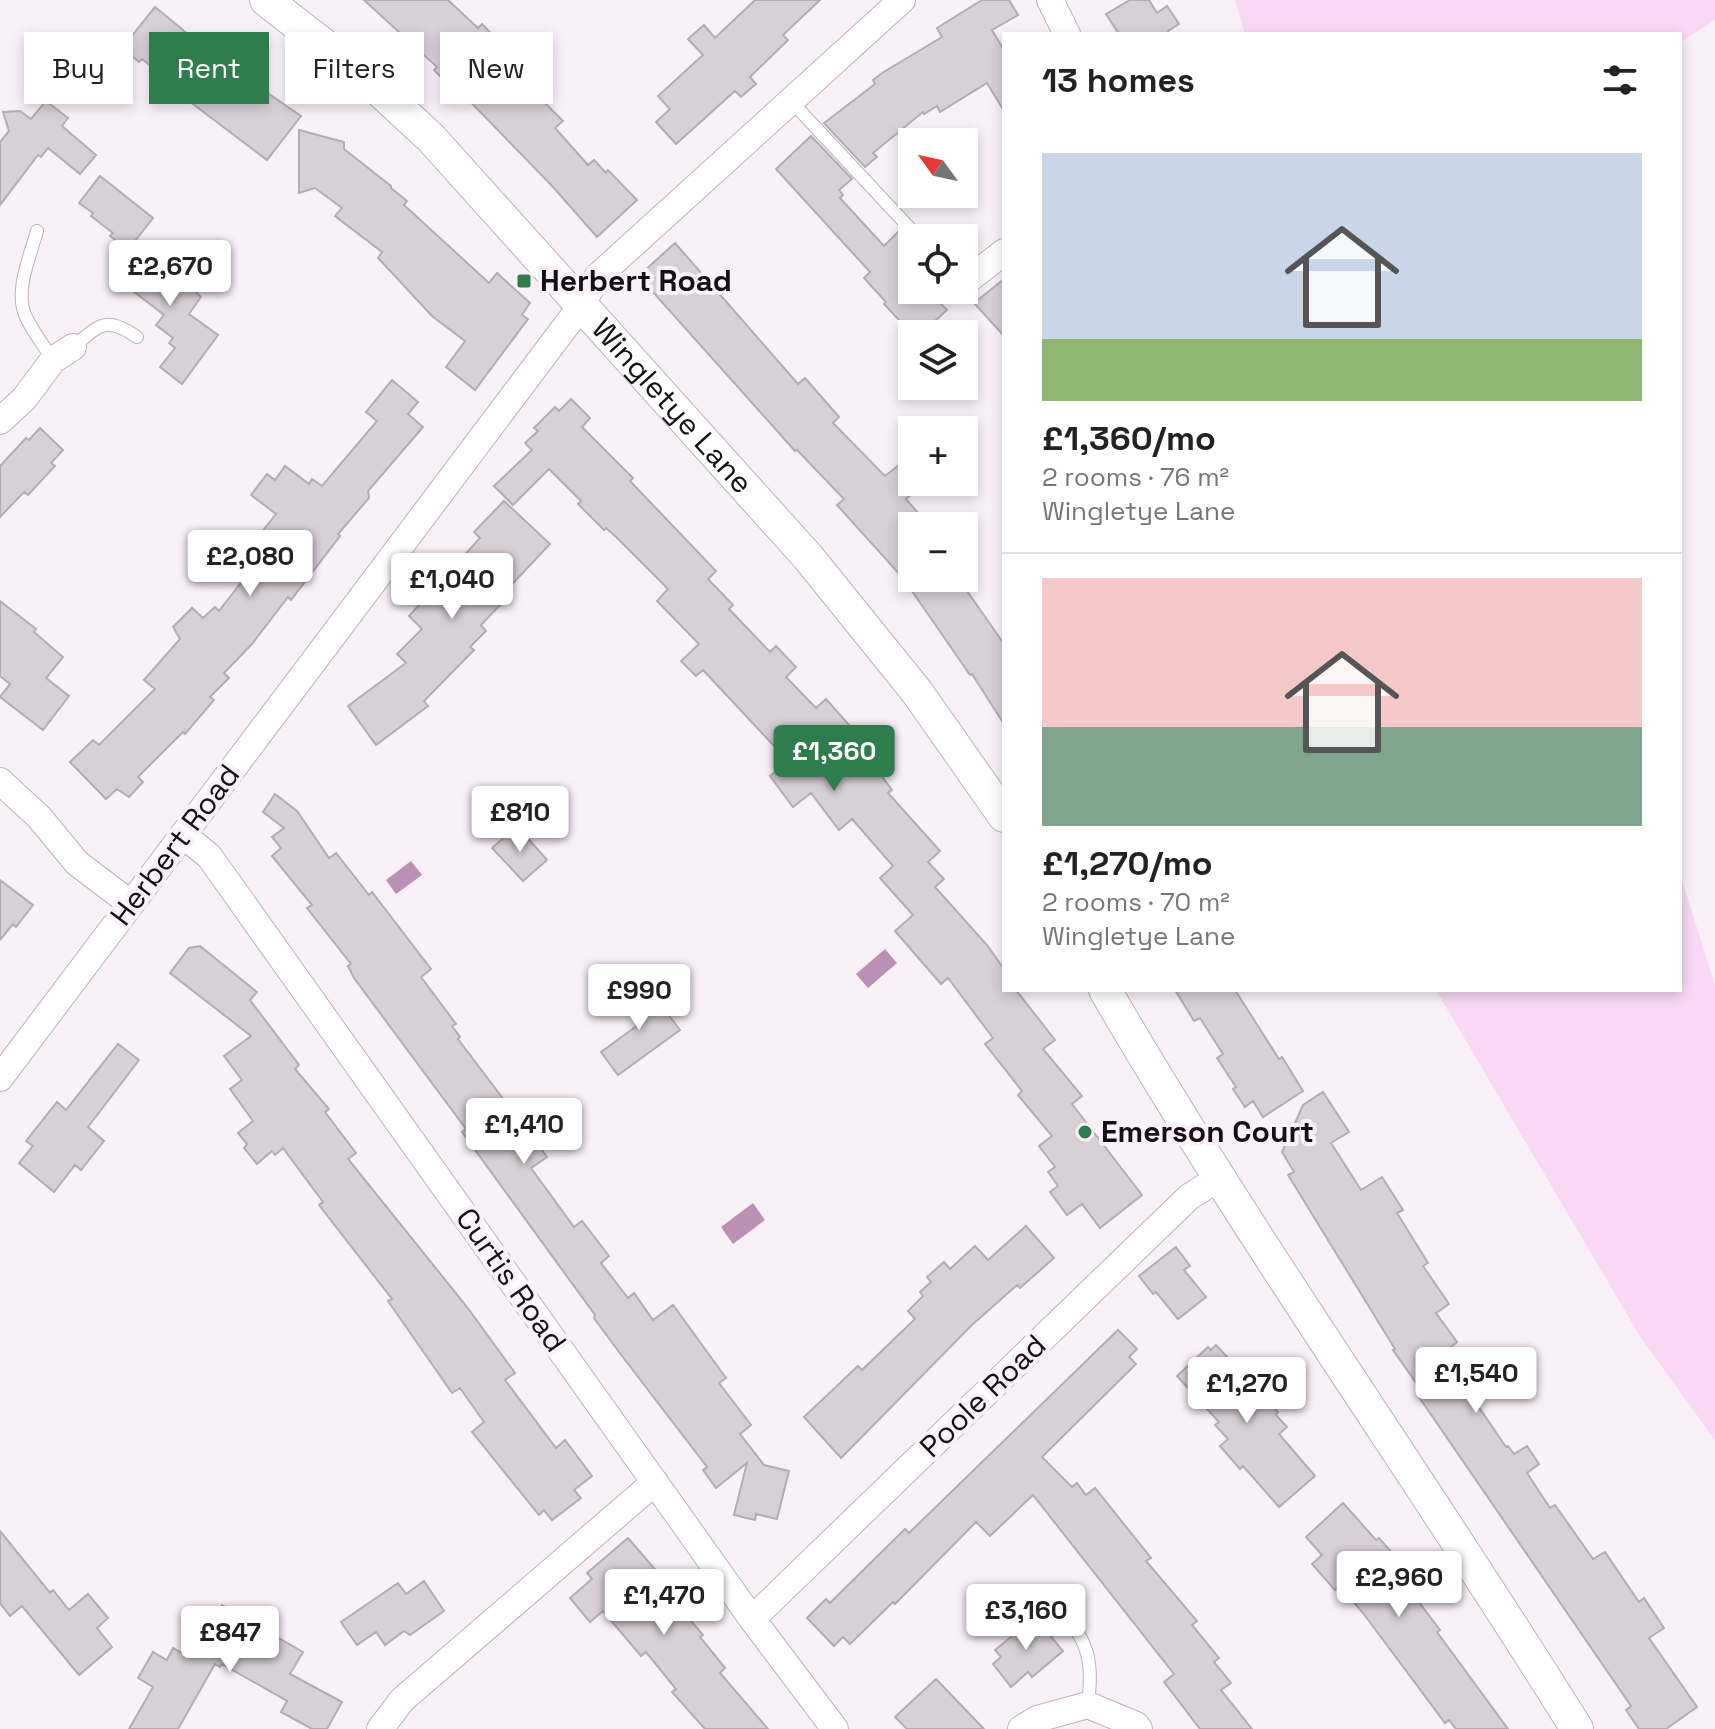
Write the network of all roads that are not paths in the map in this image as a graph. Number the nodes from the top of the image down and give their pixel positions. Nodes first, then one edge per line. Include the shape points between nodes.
1 (266, 0) edge
2 (1050, 0) edge
3 (896, 2) edge
4 (1066, 32) edge
5 (790, 100) junction
6 (906, 224) edge
7 (37, 231) dead end
8 (1002, 254) edge
9 (978, 272) edge
10 (581, 306) junction
11 (137, 337) dead end
12 (63, 353) junction
13 (0, 421) edge
14 (0, 781) edge
15 (1002, 813) edge
16 (183, 835) junction
17 (131, 904) junction
18 (1106, 992) edge
19 (0, 1078) edge
20 (1219, 1178) junction
21 (655, 1482) junction
22 (1053, 1600) dead end
23 (752, 1619) junction
24 (1088, 1705) junction
25 (380, 1729) edge
26 (835, 1729) edge
27 (1021, 1729) edge
28 (1139, 1729) edge
29 (1577, 1729) edge

1 - 10 street, Wingletye Lane via 365,77 431,138
2 - 4 street
3 - 5 street, Herbert Road
5 - 6 lane
5 - 10 street, Herbert Road via 597,277
7 - 12 lane via 22,304 26,318
8 - 9 street
10 - 15 street, Wingletye Lane via 808,557
10 - 16 street, Herbert Road
11 - 12 lane via 118,323 104,325
12 - 13 street
14 - 17 street via 77,863
16 - 17 street, Herbert Road
16 - 21 street, Curtis Road via 209,856
17 - 19 street, Herbert Road
18 - 20 street
20 - 23 street, Poole Road via 1189,1197
20 - 29 street
21 - 23 street, Curtis Road
21 - 25 street via 402,1700
22 - 24 lane via 1080,1633 1092,1670
23 - 26 street, Curtis Road
24 - 27 street via 1037,1719
24 - 28 street

